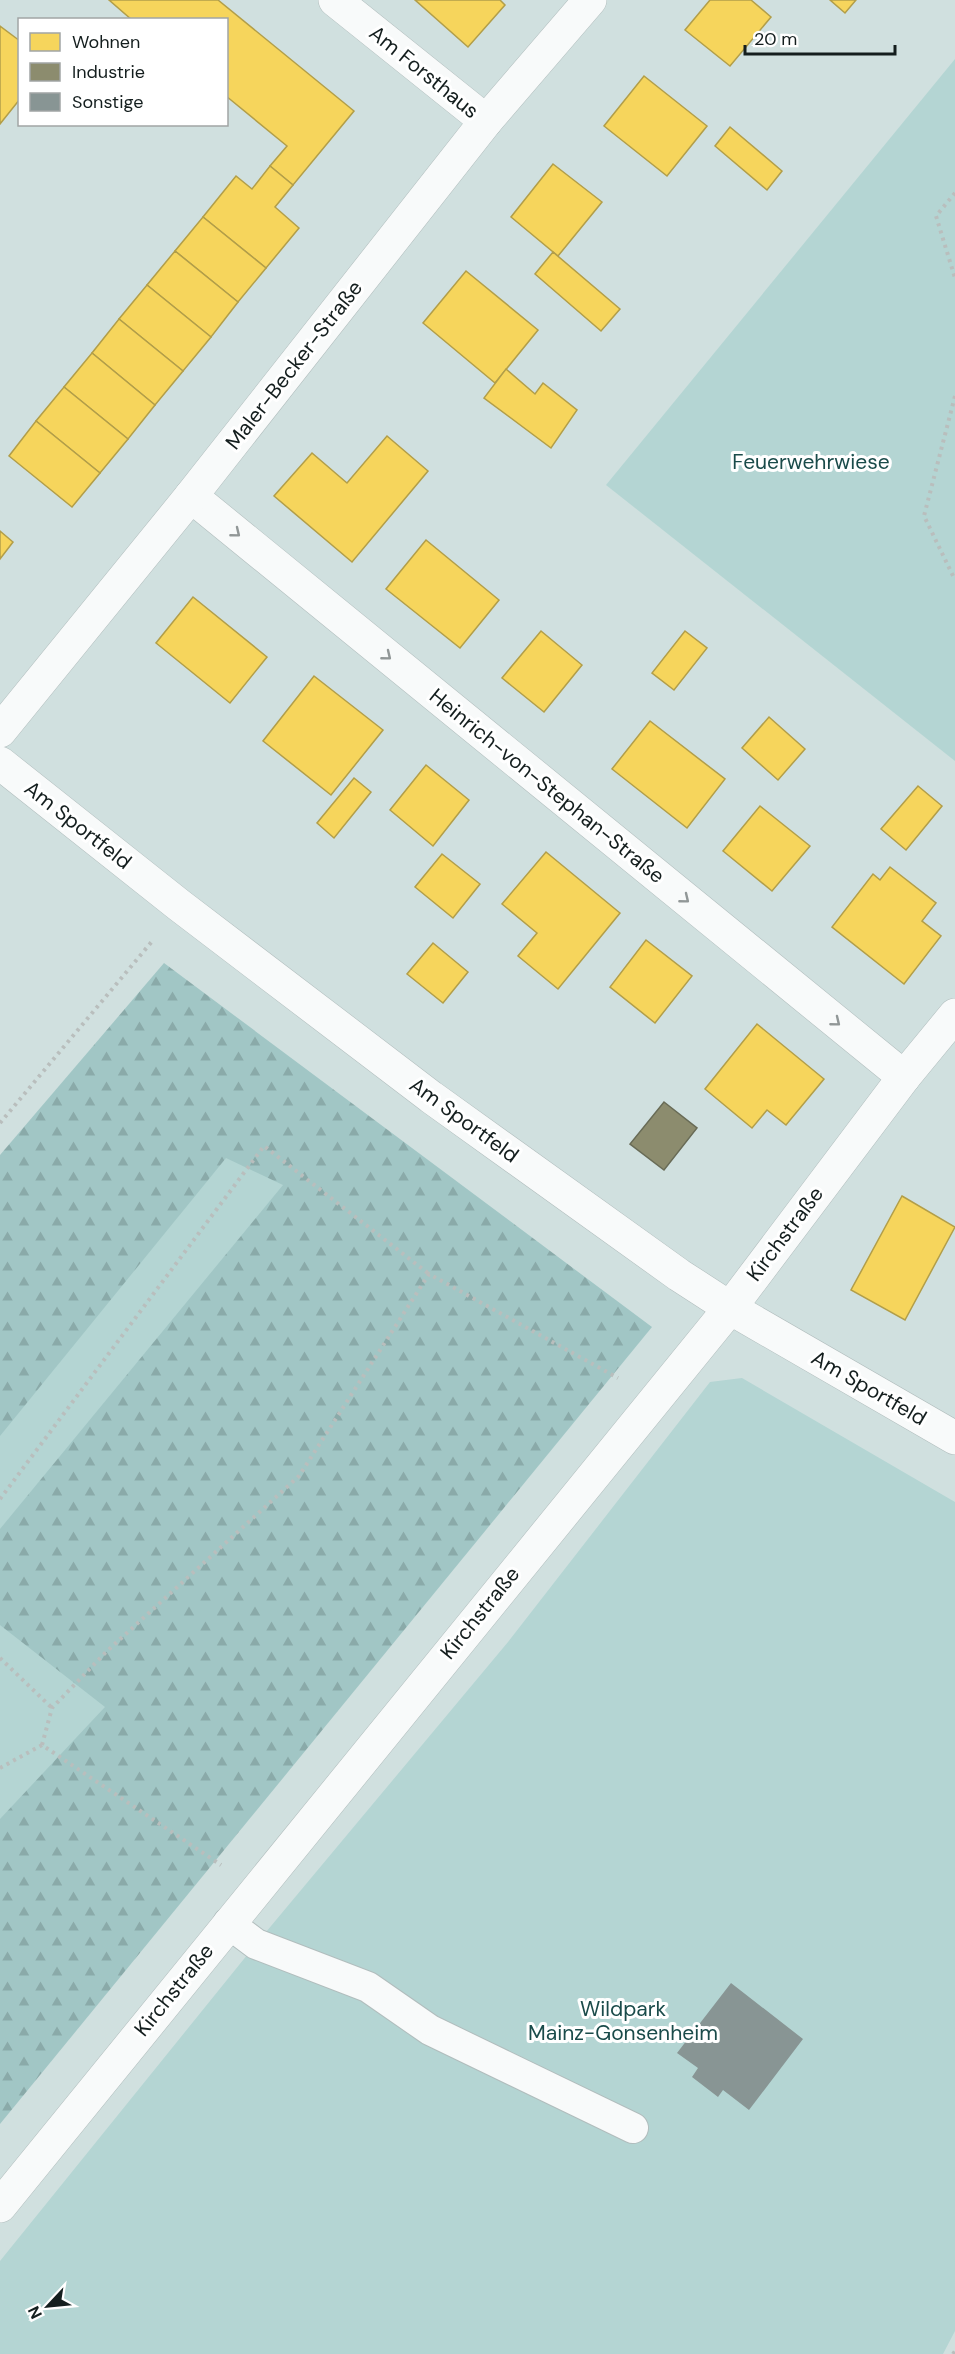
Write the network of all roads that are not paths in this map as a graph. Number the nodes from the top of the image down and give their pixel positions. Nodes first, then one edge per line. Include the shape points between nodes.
1 (335, 0) edge
2 (590, 0) edge
3 (486, 121) junction
4 (191, 496) junction
5 (0, 731) edge
6 (4, 774) edge
7 (955, 1015) edge
8 (904, 1077) junction
9 (730, 1308) junction
10 (955, 1438) edge
11 (228, 1923) junction
12 (633, 2128) dead end
13 (0, 2206) edge

1 - 3 street, Am Forsthaus
2 - 3 street, Maler-Becker-Straße
3 - 4 street, Maler-Becker-Straße
4 - 5 street, Maler-Becker-Straße
4 -> 8 street, Heinrich-von-Stephan-Straße
6 - 9 street, Am Sportfeld via 431,1097
7 - 8 street, Kirchstraße
8 - 9 street, Kirchstraße
9 - 10 street, Am Sportfeld
9 - 11 street, Kirchstraße
11 - 12 lane via 256,1944 368,1987 430,2030
11 - 13 street, Kirchstraße

